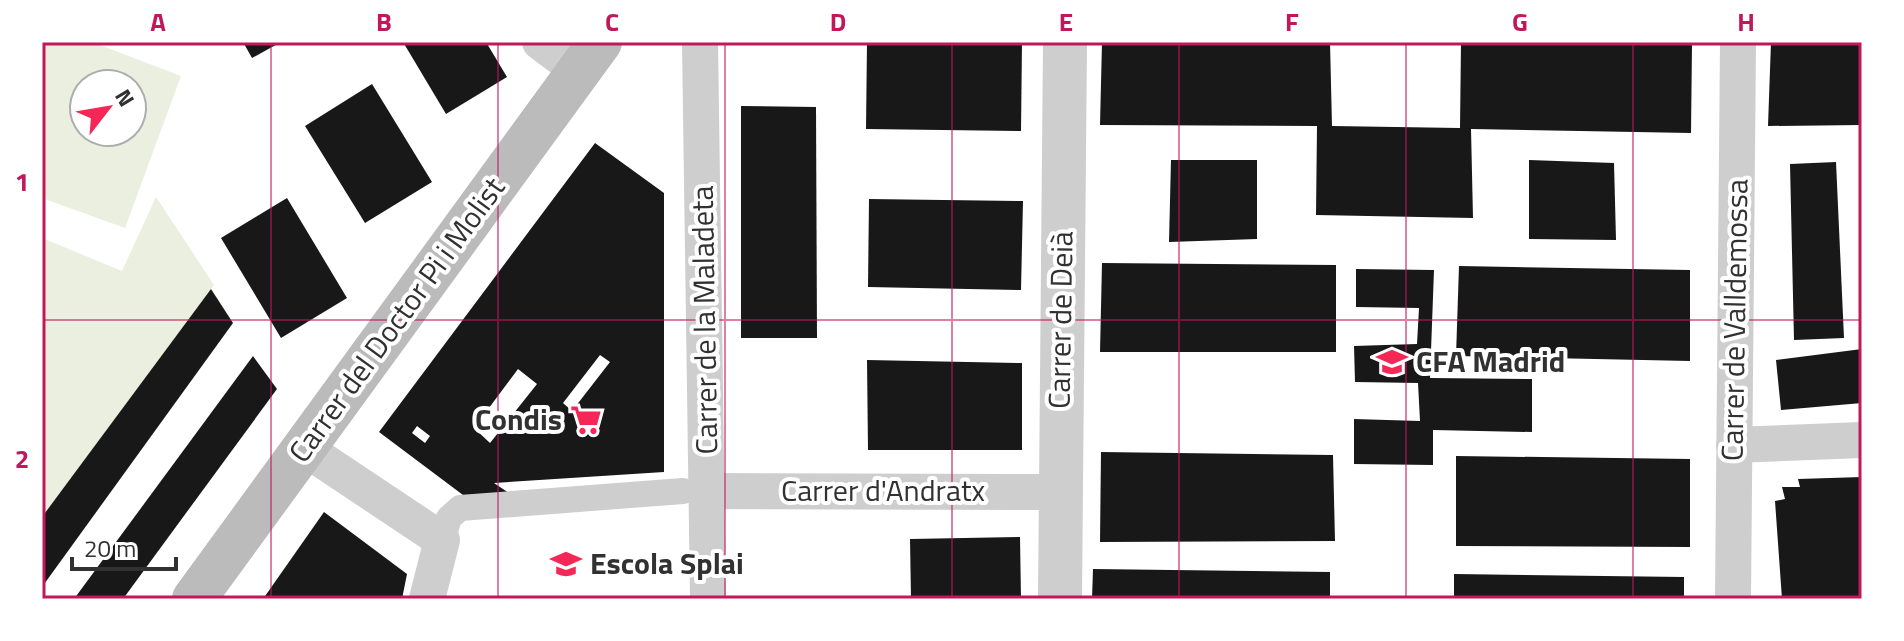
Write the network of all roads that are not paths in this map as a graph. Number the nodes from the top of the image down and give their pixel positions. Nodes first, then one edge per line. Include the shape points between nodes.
1 (540, 42) edge
2 (700, 42) edge
3 (1065, 42) edge
4 (1738, 42) edge
5 (590, 57) edge
6 (1862, 440) edge
7 (1734, 445) junction
8 (304, 448) junction
9 (695, 491) junction
10 (1060, 492) junction
11 (442, 540) junction
12 (194, 599) edge
13 (427, 599) edge
14 (708, 599) edge
15 (1060, 599) edge
16 (1733, 599) edge

1 - 5 street
2 - 9 street, Carrer de la Maladeta
3 - 10 street, Carrer de Deià
4 - 7 street, Carrer de Valldemossa
5 - 8 main road, Carrer del Doctor Pi i Molist
6 - 7 street
7 - 16 street, Carrer de Valldemossa
8 - 11 street
8 - 12 main road, Carrer del Doctor Pi i Molist
9 - 10 street, Carrer d'Andratx
9 - 11 street, Carrer d'Andratx via 460,508 449,518
9 - 14 street, Carrer de la Maladeta
10 - 15 street, Carrer de Deià
11 - 13 street

